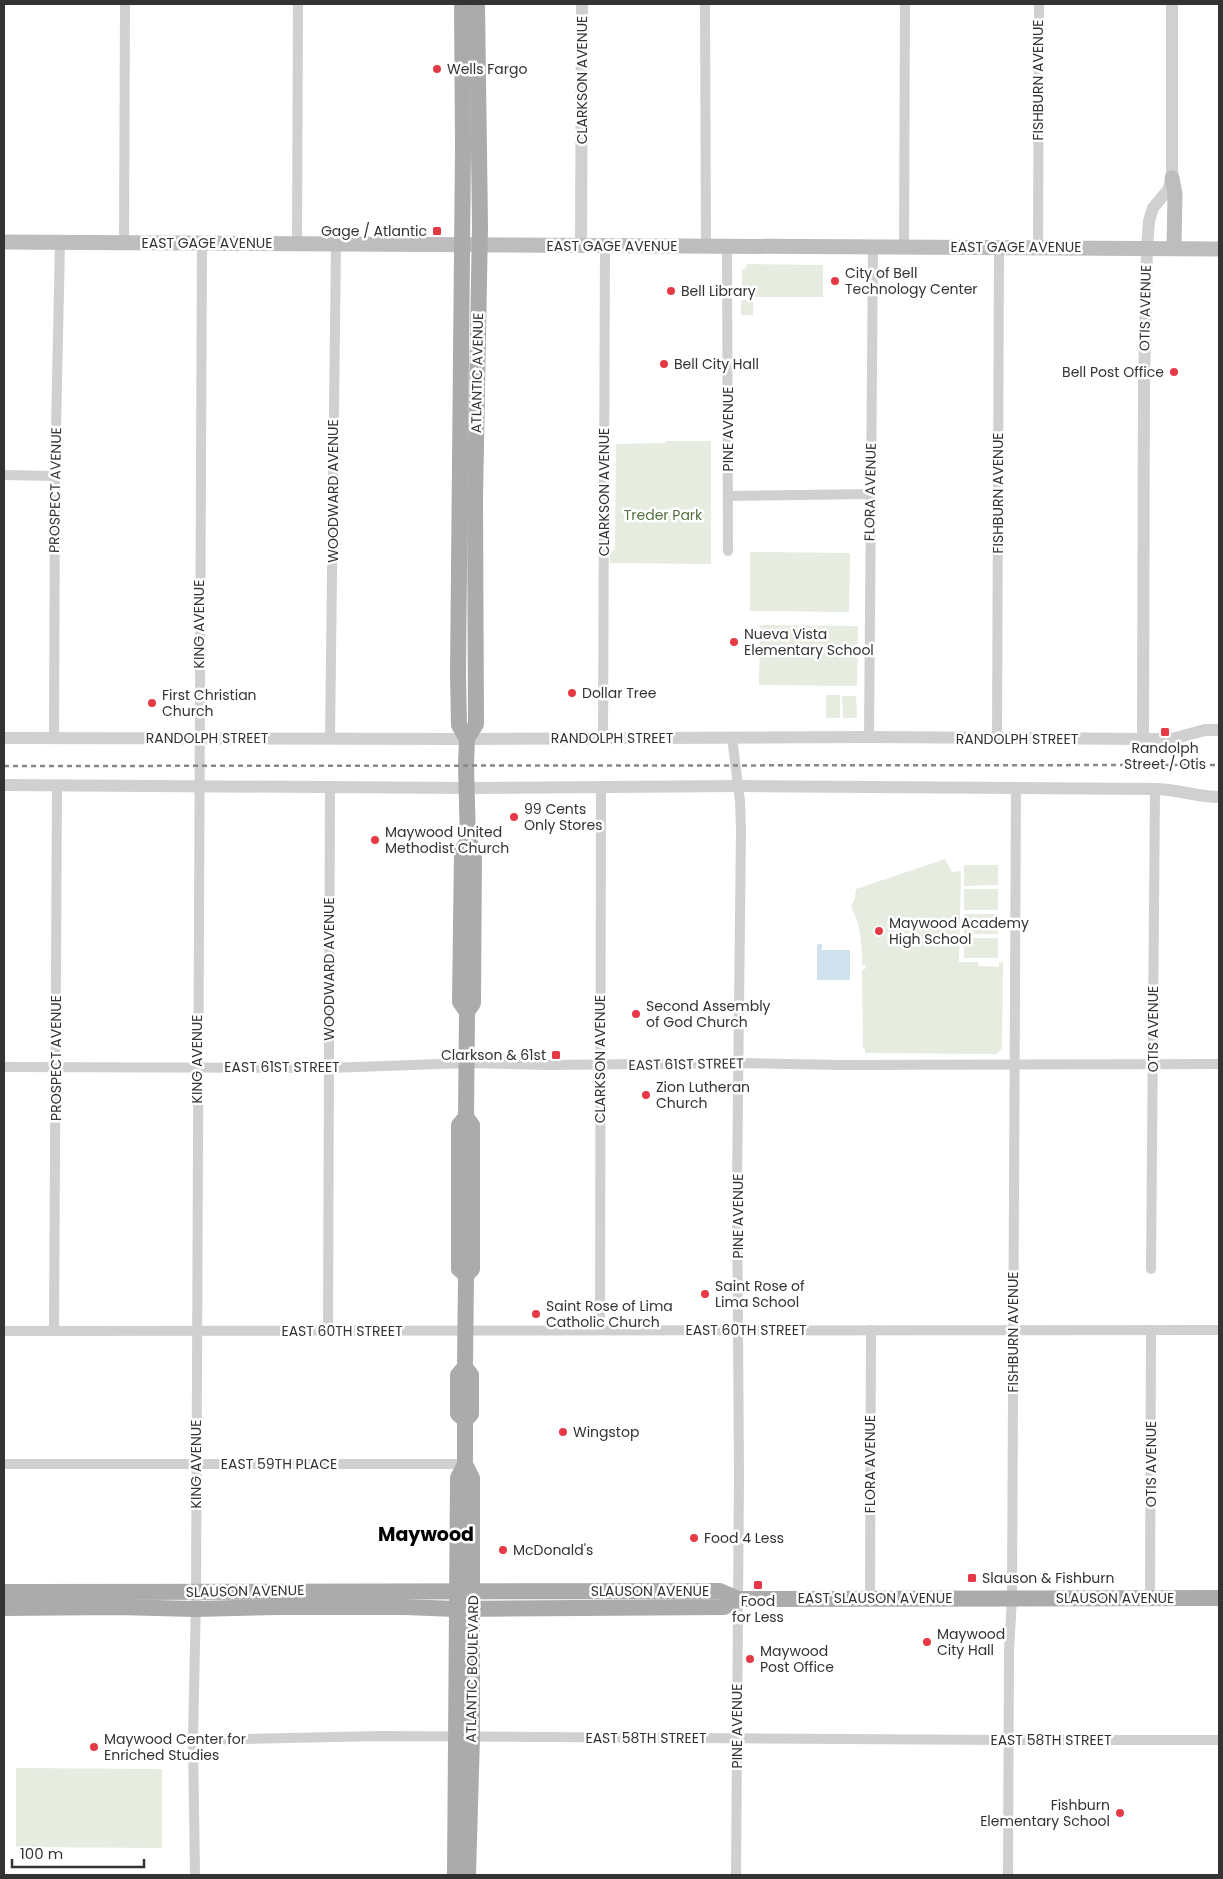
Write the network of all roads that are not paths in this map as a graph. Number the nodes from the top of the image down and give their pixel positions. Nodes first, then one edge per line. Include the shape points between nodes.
1 (125, 4) edge
2 (298, 4) edge
3 (462, 4) edge
4 (476, 4) edge
5 (582, 4) edge
6 (705, 4) edge
7 (905, 4) edge
8 (1039, 4) edge
9 (1172, 4) edge
10 (1172, 178) junction
11 (4, 242) edge
12 (60, 242) junction
13 (124, 242) junction
14 (202, 243) junction
15 (297, 244) junction
16 (336, 244) junction
17 (462, 245) junction
18 (480, 245) junction
19 (581, 246) junction
20 (605, 246) junction
21 (706, 246) junction
22 (873, 246) junction
23 (727, 247) junction
24 (904, 247) junction
25 (999, 247) junction
26 (1038, 247) junction
27 (1147, 248) junction
28 (1174, 248) junction
29 (1219, 249) edge
30 (4, 475) edge
31 (54, 476) junction
32 (870, 494) junction
33 (728, 496) junction
34 (728, 551) dead end
35 (1219, 730) edge
36 (4, 738) edge
37 (54, 738) junction
38 (199, 738) junction
39 (603, 738) junction
40 (732, 738) junction
41 (869, 738) junction
42 (997, 738) junction
43 (330, 739) junction
44 (467, 739) junction
45 (1143, 739) junction
46 (4, 785) edge
47 (467, 785) junction
48 (56, 786) junction
49 (199, 786) junction
50 (739, 786) junction
51 (330, 787) junction
52 (601, 788) junction
53 (1016, 788) junction
54 (1155, 789) junction
55 (1219, 797) edge
56 (467, 1063) junction
57 (740, 1063) junction
58 (1153, 1063) junction
59 (600, 1064) junction
60 (1219, 1064) edge
61 (1014, 1065) junction
62 (4, 1067) edge
63 (56, 1067) junction
64 (197, 1067) junction
65 (328, 1068) junction
66 (1151, 1269) dead end
67 (600, 1330) junction
68 (738, 1330) junction
69 (871, 1330) junction
70 (1013, 1330) junction
71 (1151, 1330) junction
72 (1219, 1330) edge
73 (4, 1331) edge
74 (54, 1331) junction
75 (196, 1331) junction
76 (328, 1331) junction
77 (466, 1331) junction
78 (4, 1464) edge
79 (196, 1464) junction
80 (465, 1464) junction
81 (4, 1592) edge
82 (196, 1592) junction
83 (465, 1592) junction
84 (870, 1598) junction
85 (1219, 1598) edge
86 (738, 1599) junction
87 (1150, 1599) junction
88 (1012, 1600) junction
89 (4, 1608) edge
90 (195, 1609) junction
91 (465, 1609) junction
92 (464, 1737) junction
93 (737, 1738) junction
94 (193, 1740) junction
95 (1008, 1740) junction
96 (1219, 1740) edge
97 (195, 1875) edge
98 (455, 1875) edge
99 (468, 1875) edge
100 (736, 1875) edge
101 (1008, 1875) edge

1 - 13 street
2 - 15 street
3 - 17 main road, ATLANTIC AVENUE
4 - 18 main road, ATLANTIC AVENUE
5 - 19 street, CLARKSON AVENUE
6 - 21 street
7 - 24 street
8 - 26 street, FISHBURN AVENUE
9 - 10 street, OTIS AVENUE
10 - 27 street, OTIS AVENUE via 1168,190 1153,208
10 - 28 main road via 1175,194
11 - 12 main road, EAST GAGE AVENUE
12 - 13 main road, EAST GAGE AVENUE
12 - 31 street, PROSPECT AVENUE
13 - 14 main road, EAST GAGE AVENUE
14 - 15 main road, EAST GAGE AVENUE
14 - 38 street, KING AVENUE
15 - 16 main road, EAST GAGE AVENUE
16 - 17 main road, EAST GAGE AVENUE
16 - 43 street, WOODWARD AVENUE
17 - 18 main road, EAST GAGE AVENUE
17 - 44 main road, ATLANTIC AVENUE via 458,666 459,725
18 - 19 main road, EAST GAGE AVENUE
18 - 44 main road, ATLANTIC AVENUE via 475,499 476,724
19 - 20 main road, EAST GAGE AVENUE
20 - 21 main road, EAST GAGE AVENUE
20 - 39 street, CLARKSON AVENUE
21 - 23 main road, EAST GAGE AVENUE
22 - 23 main road, EAST GAGE AVENUE
22 - 24 main road, EAST GAGE AVENUE
22 - 32 street, FLORA AVENUE
23 - 33 street, PINE AVENUE
24 - 25 main road, EAST GAGE AVENUE
25 - 26 main road, EAST GAGE AVENUE
25 - 42 street, FISHBURN AVENUE
26 - 27 main road, EAST GAGE AVENUE
27 - 28 main road, EAST GAGE AVENUE
27 - 45 street, OTIS AVENUE
28 - 29 main road, EAST GAGE AVENUE
30 - 31 street
31 - 37 street, PROSPECT AVENUE
32 - 33 street
32 - 41 street, FLORA AVENUE
33 - 34 street, PINE AVENUE
35 - 45 street, RANDOLPH STREET via 1205,730 1172,739
36 - 37 street, RANDOLPH STREET
37 - 38 street, RANDOLPH STREET
38 - 43 street, RANDOLPH STREET
38 - 49 street, KING AVENUE
39 - 40 street, RANDOLPH STREET
39 - 44 street, RANDOLPH STREET
40 - 41 street, RANDOLPH STREET
40 - 50 street, PINE AVENUE
41 - 42 street, RANDOLPH STREET
42 - 45 street, RANDOLPH STREET
43 - 44 street, RANDOLPH STREET
44 - 47 main road, ATLANTIC AVENUE
46 - 48 street
47 - 51 street
47 - 52 street
47 - 56 main road, ATLANTIC BOULEVARD via 468,841 462,850 460,938 460,1002 467,1012
48 - 49 street
48 - 63 street, PROSPECT AVENUE
49 - 51 street
49 - 64 street, KING AVENUE
50 - 52 street
50 - 53 street
50 - 57 street, PINE AVENUE
51 - 65 street, WOODWARD AVENUE
52 - 59 street, CLARKSON AVENUE
53 - 54 street
53 - 61 street, FISHBURN AVENUE
54 - 55 street
54 - 58 street, OTIS AVENUE
56 - 59 street, EAST 61ST STREET
56 - 65 street, EAST 61ST STREET
56 - 77 main road, ATLANTIC BOULEVARD via 466,1117 459,1125 459,1269 466,1275
57 - 59 street, EAST 61ST STREET
57 - 61 street, EAST 61ST STREET
57 - 68 street, PINE AVENUE
58 - 60 street, EAST 61ST STREET
58 - 61 street, EAST 61ST STREET
58 - 66 street, OTIS AVENUE
59 - 67 street, CLARKSON AVENUE
61 - 70 street, FISHBURN AVENUE
62 - 63 street, EAST 61ST STREET
63 - 64 street, EAST 61ST STREET
63 - 74 street, PROSPECT AVENUE
64 - 65 street, EAST 61ST STREET
64 - 75 street, KING AVENUE
65 - 76 street, WOODWARD AVENUE
67 - 68 street, EAST 60TH STREET
67 - 77 street, EAST 60TH STREET
68 - 69 street, EAST 60TH STREET
68 - 86 street, PINE AVENUE
69 - 70 street, EAST 60TH STREET
69 - 84 street, FLORA AVENUE
70 - 71 street, EAST 60TH STREET
70 - 88 street, FISHBURN AVENUE
71 - 72 street, EAST 60TH STREET
71 - 87 street, OTIS AVENUE
73 - 74 street, EAST 60TH STREET
74 - 75 street, EAST 60TH STREET
75 - 76 street, EAST 60TH STREET
75 - 79 street, KING AVENUE
76 - 77 street, EAST 60TH STREET
77 - 80 main road, ATLANTIC BOULEVARD via 465,1367 471,1375 471,1414 465,1420
78 - 79 street, EAST 59TH PLACE
79 - 80 street, EAST 59TH PLACE
79 - 82 street, KING AVENUE
80 - 83 main road, ATLANTIC BOULEVARD via 472,1478
81 - 82 main road, SLAUSON AVENUE
82 - 83 main road, SLAUSON AVENUE
82 - 90 street, KING AVENUE
83 - 86 main road, SLAUSON AVENUE via 720,1591
83 - 91 main road, ATLANTIC BOULEVARD
84 - 86 main road, EAST SLAUSON AVENUE
84 - 88 main road, EAST SLAUSON AVENUE
85 - 87 main road, SLAUSON AVENUE
86 - 91 main road, SLAUSON AVENUE via 724,1607
86 - 93 street, PINE AVENUE
87 - 88 main road, SLAUSON AVENUE
88 - 95 street, FISHBURN AVENUE
89 - 90 main road, SLAUSON AVENUE
90 - 91 main road, SLAUSON AVENUE
90 - 94 street, KING AVENUE
91 - 92 main road, ATLANTIC BOULEVARD
92 - 93 street, EAST 58TH STREET
92 - 94 street, EAST 58TH STREET
92 - 98 main road, ATLANTIC BOULEVARD
92 - 99 main road, ATLANTIC BOULEVARD
93 - 95 street, EAST 58TH STREET
93 - 100 street, PINE AVENUE
94 - 97 street, KING AVENUE
95 - 96 street, EAST 58TH STREET
95 - 101 street, FISHBURN AVENUE

